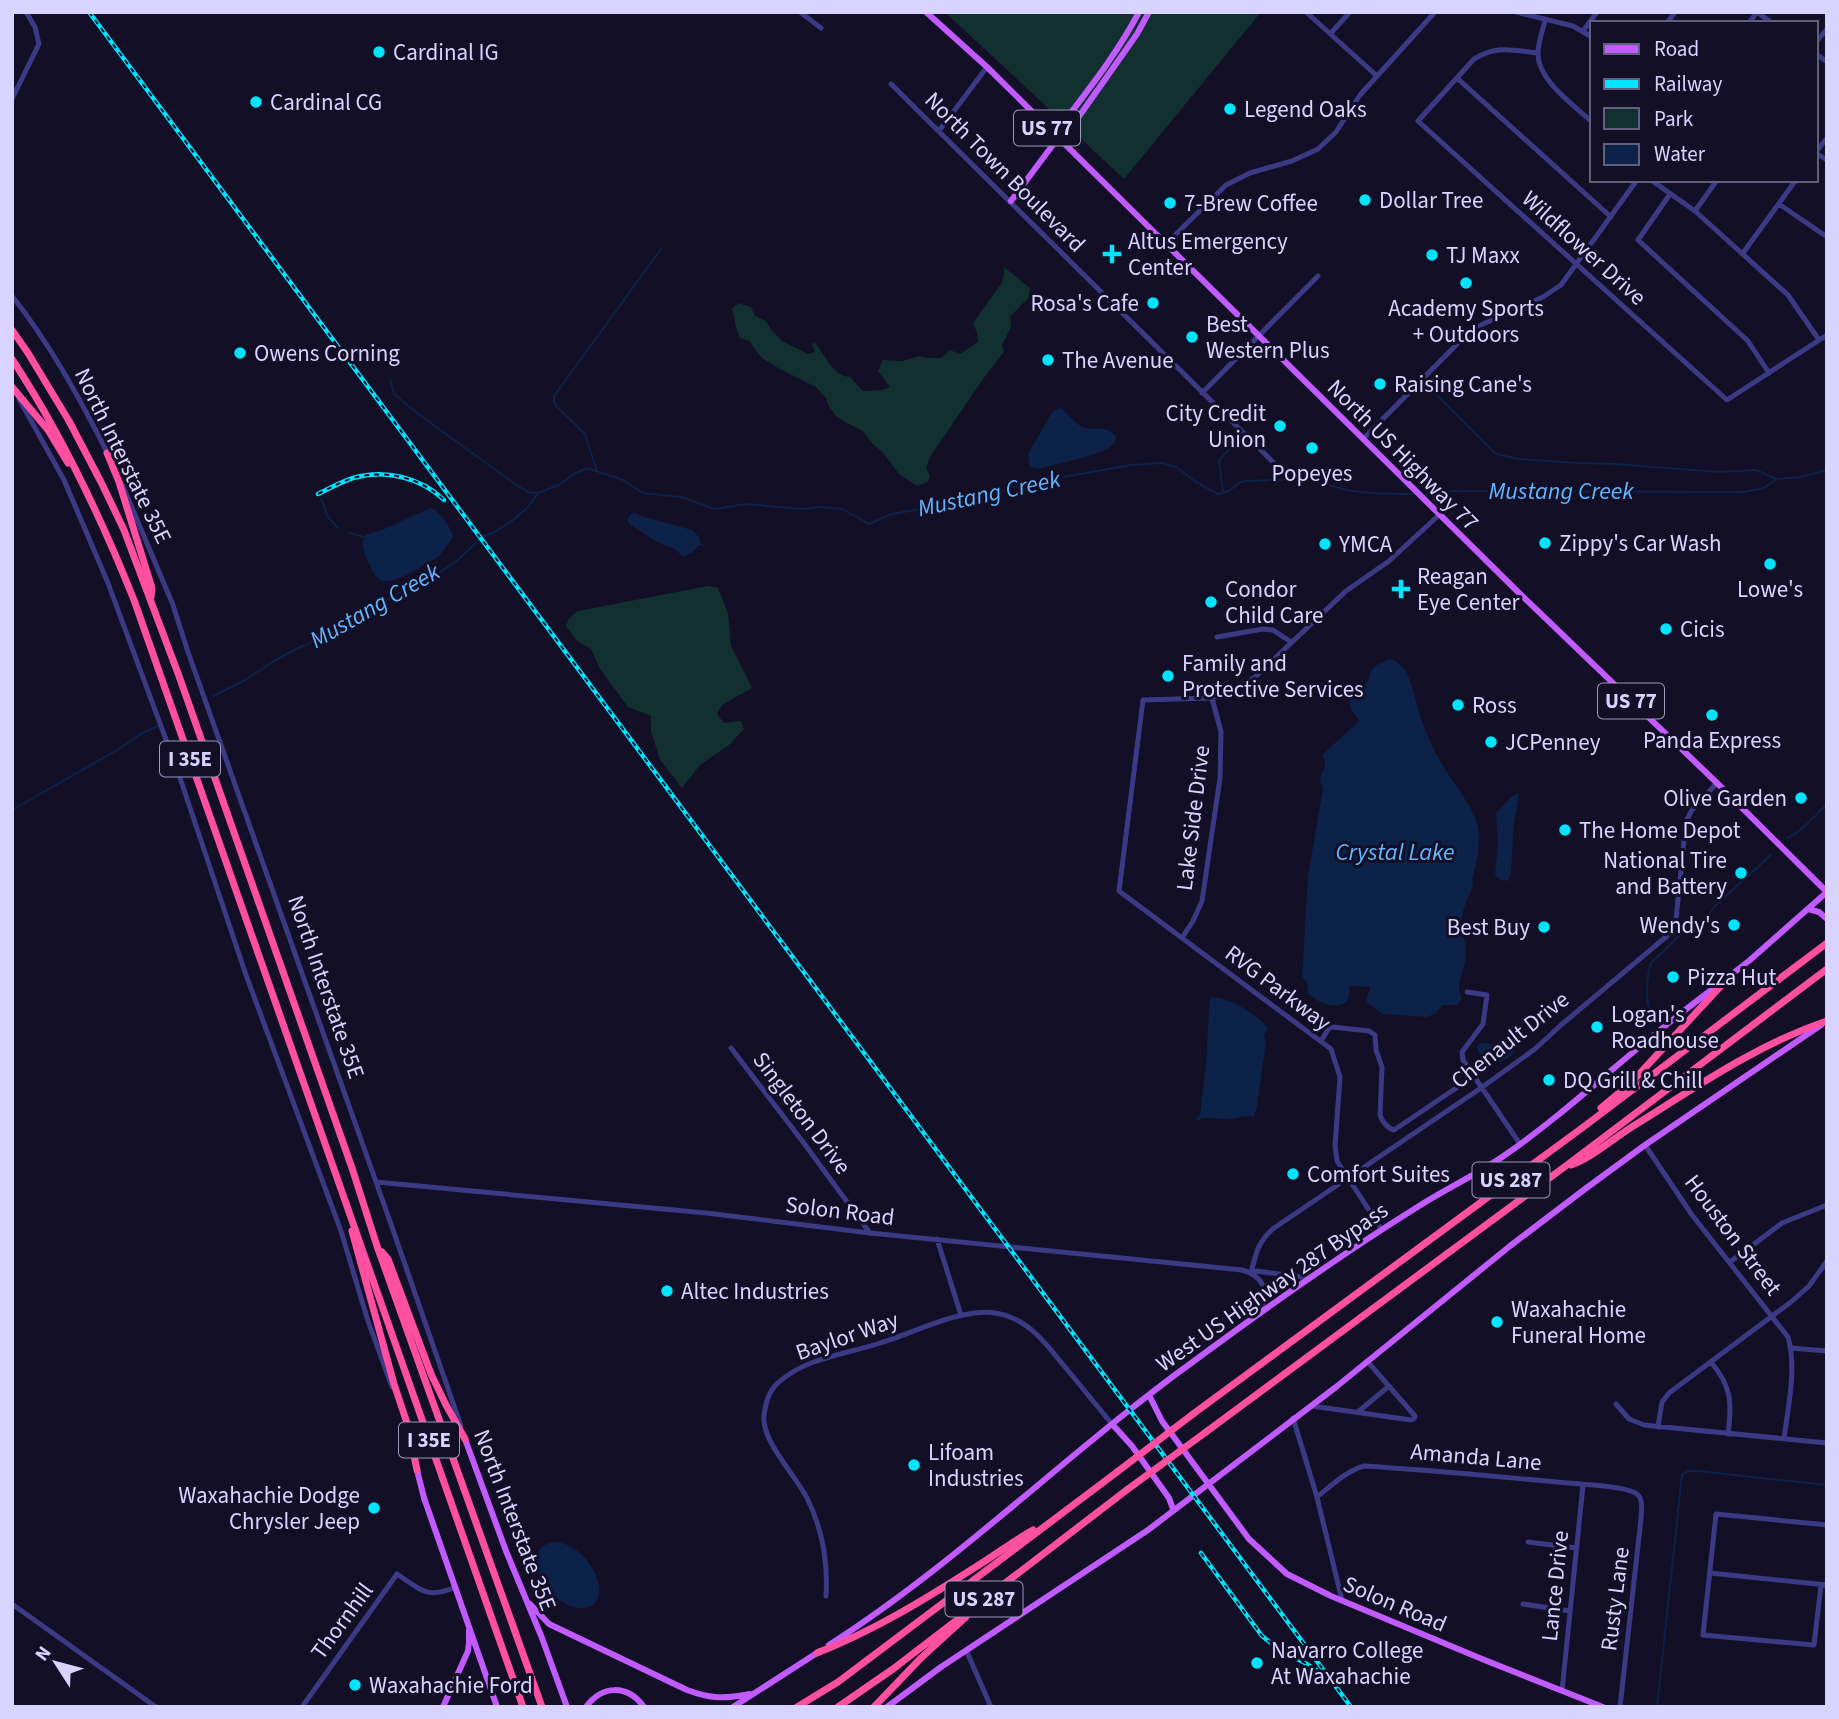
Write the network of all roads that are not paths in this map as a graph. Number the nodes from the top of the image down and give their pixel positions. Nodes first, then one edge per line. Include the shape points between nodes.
1 (26, 12) edge
2 (800, 12) edge
3 (926, 12) edge
4 (1139, 12) edge
5 (1149, 12) edge
6 (1306, 12) edge
7 (1350, 12) edge
8 (1435, 12) edge
9 (1516, 12) edge
10 (1545, 20) junction
11 (1590, 22) edge
12 (821, 28) dead end
13 (1583, 31) junction
14 (1330, 34) junction
15 (1590, 36) edge
16 (1538, 53) junction
17 (987, 67) junction
18 (1377, 76) junction
19 (1457, 78) junction
20 (891, 84) dead end
21 (12, 99) edge
22 (1590, 120) edge
23 (939, 131) junction
24 (1058, 138) junction
25 (1636, 182) edge
26 (1654, 182) edge
27 (1716, 182) edge
28 (1795, 182) edge
29 (1670, 194) junction
30 (1010, 201) junction
31 (1779, 204) junction
32 (1695, 211) junction
33 (1611, 217) junction
34 (1827, 237) edge
35 (1166, 244) junction
36 (1744, 253) junction
37 (1577, 265) junction
38 (1318, 276) dead end
39 (12, 296) edge
40 (12, 330) edge
41 (1827, 335) edge
42 (1258, 336) junction
43 (1819, 340) junction
44 (12, 359) edge
45 (1769, 373) junction
46 (12, 387) edge
47 (1202, 393) junction
48 (1363, 439) junction
49 (107, 453) junction
50 (1273, 462) dead end
51 (1437, 513) junction
52 (108, 537) junction
53 (151, 605) junction
54 (1217, 636) dead end
55 (1291, 642) junction
56 (1212, 698) junction
57 (1717, 783) junction
58 (1827, 892) edge
59 (1807, 909) junction
60 (1827, 919) edge
61 (1182, 938) junction
62 (1827, 943) edge
63 (1827, 969) edge
64 (1730, 976) junction
65 (1466, 992) dead end
66 (1827, 1021) edge
67 (1321, 1041) junction
68 (731, 1048) dead end
69 (1474, 1076) junction
70 (1482, 1088) junction
71 (1574, 1133) junction
72 (1520, 1144) junction
73 (1645, 1144) junction
74 (1567, 1165) junction
75 (336, 1173) junction
76 (1349, 1178) junction
77 (376, 1182) junction
78 (1827, 1205) edge
79 (1382, 1230) junction
80 (870, 1233) junction
81 (937, 1239) junction
82 (377, 1246) junction
83 (1827, 1261) edge
84 (1730, 1262) junction
85 (1251, 1273) junction
86 (1310, 1279) junction
87 (1260, 1314) junction
88 (961, 1315) junction
89 (1772, 1316) junction
90 (1791, 1348) junction
91 (1827, 1351) edge
92 (1367, 1361) junction
93 (1711, 1362) junction
94 (1389, 1386) junction
95 (1149, 1395) junction
96 (1616, 1404) dead end
97 (1312, 1406) junction
98 (1358, 1412) junction
99 (1293, 1418) junction
100 (1112, 1424) junction
101 (1658, 1427) junction
102 (1728, 1434) junction
103 (1784, 1438) junction
104 (466, 1439) junction
105 (1827, 1443) edge
106 (417, 1470) junction
107 (1208, 1484) junction
108 (1583, 1485) junction
109 (1639, 1495) joint
110 (1317, 1497) junction
111 (1173, 1509) junction
112 (1827, 1525) edge
113 (1044, 1527) junction
114 (1528, 1542) dead end
115 (1576, 1548) junction
116 (1710, 1573) junction
117 (1016, 1574) junction
118 (1824, 1585) edge
119 (456, 1587) junction
120 (523, 1595) junction
121 (826, 1596) dead end
122 (1342, 1600) junction
123 (12, 1604) edge
124 (1522, 1604) dead end
125 (1570, 1611) junction
126 (468, 1621) junction
127 (966, 1650) junction
128 (817, 1653) junction
129 (1562, 1691) junction
130 (755, 1693) junction
131 (156, 1707) edge
132 (302, 1707) edge
133 (443, 1707) edge
134 (497, 1707) edge
135 (523, 1707) edge
136 (542, 1707) edge
137 (567, 1707) edge
138 (586, 1707) edge
139 (644, 1707) edge
140 (733, 1707) edge
141 (797, 1707) edge
142 (838, 1707) edge
143 (874, 1707) edge
144 (887, 1707) edge
145 (991, 1707) edge
146 (1603, 1707) edge
147 (1620, 1707) edge

1 - 21 street via 39,44
2 - 12 street
3 - 17 main road, North US Highway 77 / US 77
4 - 24 main road
5 - 24 main road
6 - 14 street
7 - 14 street
8 - 18 street
9 - 10 street
10 - 13 street
10 - 16 street
11 - 13 street
13 - 15 street
14 - 18 street
16 - 19 street via 1498,49 1485,53
16 - 22 street via 1544,76
17 - 23 street
17 - 24 main road, North US Highway 77 / US 77
18 - 35 street via 1318,149 1226,185
19 - 33 street
19 - 37 street, Wildflower Drive via 1418,121
20 - 23 street, North Town Boulevard
23 - 30 street, North Town Boulevard
24 - 30 main road
24 - 35 main road, North US Highway 77 / US 77
25 - 33 street
26 - 29 street
27 - 32 street
28 - 31 street
29 - 32 street
29 - 45 street via 1638,240 1748,341
30 - 47 street, North Town Boulevard
31 - 34 street
31 - 36 street
32 - 36 street
33 - 37 street
35 - 42 main road, North US Highway 77 / US 77
36 - 43 street via 1788,295
37 - 45 street, Wildflower Drive via 1727,400
37 - 48 street via 1550,293 1463,338
38 - 42 street
39 - 49 street, North Interstate 35E via 70,383
40 - 53 highway, I 35E via 101,482
41 - 43 street
42 - 47 street
42 - 48 main road, North US Highway 77 / US 77
43 - 45 street
44 - 52 highway, I 35E via 68,452
46 - 52 highway via 53,439
46 - 106 street via 64,480 108,583 341,1230
47 - 50 street, North Town Boulevard
48 - 51 main road, North US Highway 77 / US 77
49 - 53 highway via 152,588
49 - 77 street, North Interstate 35E via 173,605
51 - 55 street via 1389,561 1346,591
51 - 57 main road, North US Highway 77 / US 77
52 - 75 highway, I 35E
53 - 82 highway, I 35E
54 - 55 street via 1263,629
55 - 56 street via 1254,678
56 - 61 street, Lake Side Drive via 1221,732 1220,778 1202,901
56 - 61 street, RVG Parkway via 1143,700 1119,891
57 - 58 main road, North US Highway 77 / US 77
57 - 70 street, Chenault Drive via 1686,821 1676,919 1667,936 1535,1049
58 - 59 main road, West US Highway 287 Bypass
59 - 60 main road
59 - 64 main road, West US Highway 287 Bypass
61 - 67 street, RVG Parkway
62 - 71 highway, US 287
63 - 74 highway, US 287
64 - 71 highway via 1631,1083
64 - 72 main road, West US Highway 287 Bypass
65 - 69 street via 1487,995 1483,1024 1462,1052
66 - 73 main road
66 - 74 highway via 1731,1066 1576,1164
67 - 69 street via 1332,1027 1375,1035 1382,1067 1380,1115 1394,1130
67 - 76 street, RVG Parkway via 1331,1049 1340,1077 1335,1146
68 - 80 street, Singleton Drive
69 - 70 street
70 - 72 street
70 - 76 street, Chenault Drive
71 - 113 highway, US 287, bridge
72 - 79 main road, West US Highway 287 Bypass
73 - 84 street, Houston Street
73 - 92 main road
74 - 117 highway, US 287, bridge
75 - 106 highway
75 - 135 highway, I 35E
76 - 79 street, RVG Parkway
76 - 85 street, Chenault Drive via 1264,1237
77 - 80 street, Solon Road
77 - 104 street, North Interstate 35E
78 - 84 street via 1783,1223
79 - 86 main road, West US Highway 287 Bypass
80 - 81 street, Solon Road
81 - 85 street, Solon Road
81 - 88 street
82 - 104 highway via 388,1259 431,1374
82 - 136 highway, I 35E
83 - 89 street via 1809,1286
84 - 89 street, Houston Street
85 - 86 street, Solon Road
85 - 87 street via 1258,1276 1265,1292
86 - 87 main road, West US Highway 287 Bypass
87 - 95 main road, West US Highway 287 Bypass
88 - 100 street, Baylor Way via 995,1312 1024,1324
88 - 121 street, Baylor Way via 815,1361 780,1380 769,1394 766,1433 797,1478 815,1515 824,1550
89 - 90 street, Houston Street
89 - 93 street
90 - 91 street
90 - 103 street
92 - 94 street
92 - 97 main road
93 - 101 street via 1669,1393 1662,1402
93 - 102 street via 1726,1386 1731,1408
94 - 98 street
94 - 98 street via 1414,1419
95 - 100 main road, West US Highway 287 Bypass
95 - 107 main road, Solon Road via 1162,1421
96 - 101 street via 1629,1419
97 - 98 street
97 - 99 main road
99 - 107 main road
99 - 110 street
100 - 111 main road via 1139,1455
100 - 128 main road, West US Highway 287 Bypass via 943,1563
101 - 102 street
102 - 103 street
103 - 105 street
104 - 120 main road, North Interstate 35E
106 - 119 main road
107 - 111 main road
107 - 122 main road, Solon Road via 1249,1539 1281,1569
108 - 109 street, Amanda Lane
108 - 110 street, Amanda Lane via 1364,1466
108 - 115 street, Lance Drive
109 - 147 street, Rusty Lane via 1641,1519
110 - 122 street
111 - 127 main road
112 - 116 street via 1716,1514
113 - 128 highway via 894,1616
113 - 141 highway, US 287
114 - 115 street
115 - 125 street, Lance Drive
116 - 118 street
116 - 118 street via 1703,1635 1814,1645
117 - 142 highway, US 287
117 - 143 highway via 921,1658
119 - 126 main road
119 - 132 street, Thornhill via 433,1594 397,1574
120 - 130 main road via 550,1624 687,1690 721,1699
120 - 137 main road, North Interstate 35E
122 - 129 main road, Solon Road
123 - 131 street
124 - 125 street
125 - 129 street, Lance Drive
126 - 133 main road via 468,1651
126 - 134 main road
127 - 144 main road
127 - 145 street
128 - 130 main road, West US Highway 287 Bypass
129 - 146 main road, Solon Road
130 - 140 main road, West US Highway 287 Bypass
138 - 139 main road via 595,1696 610,1690 626,1692

